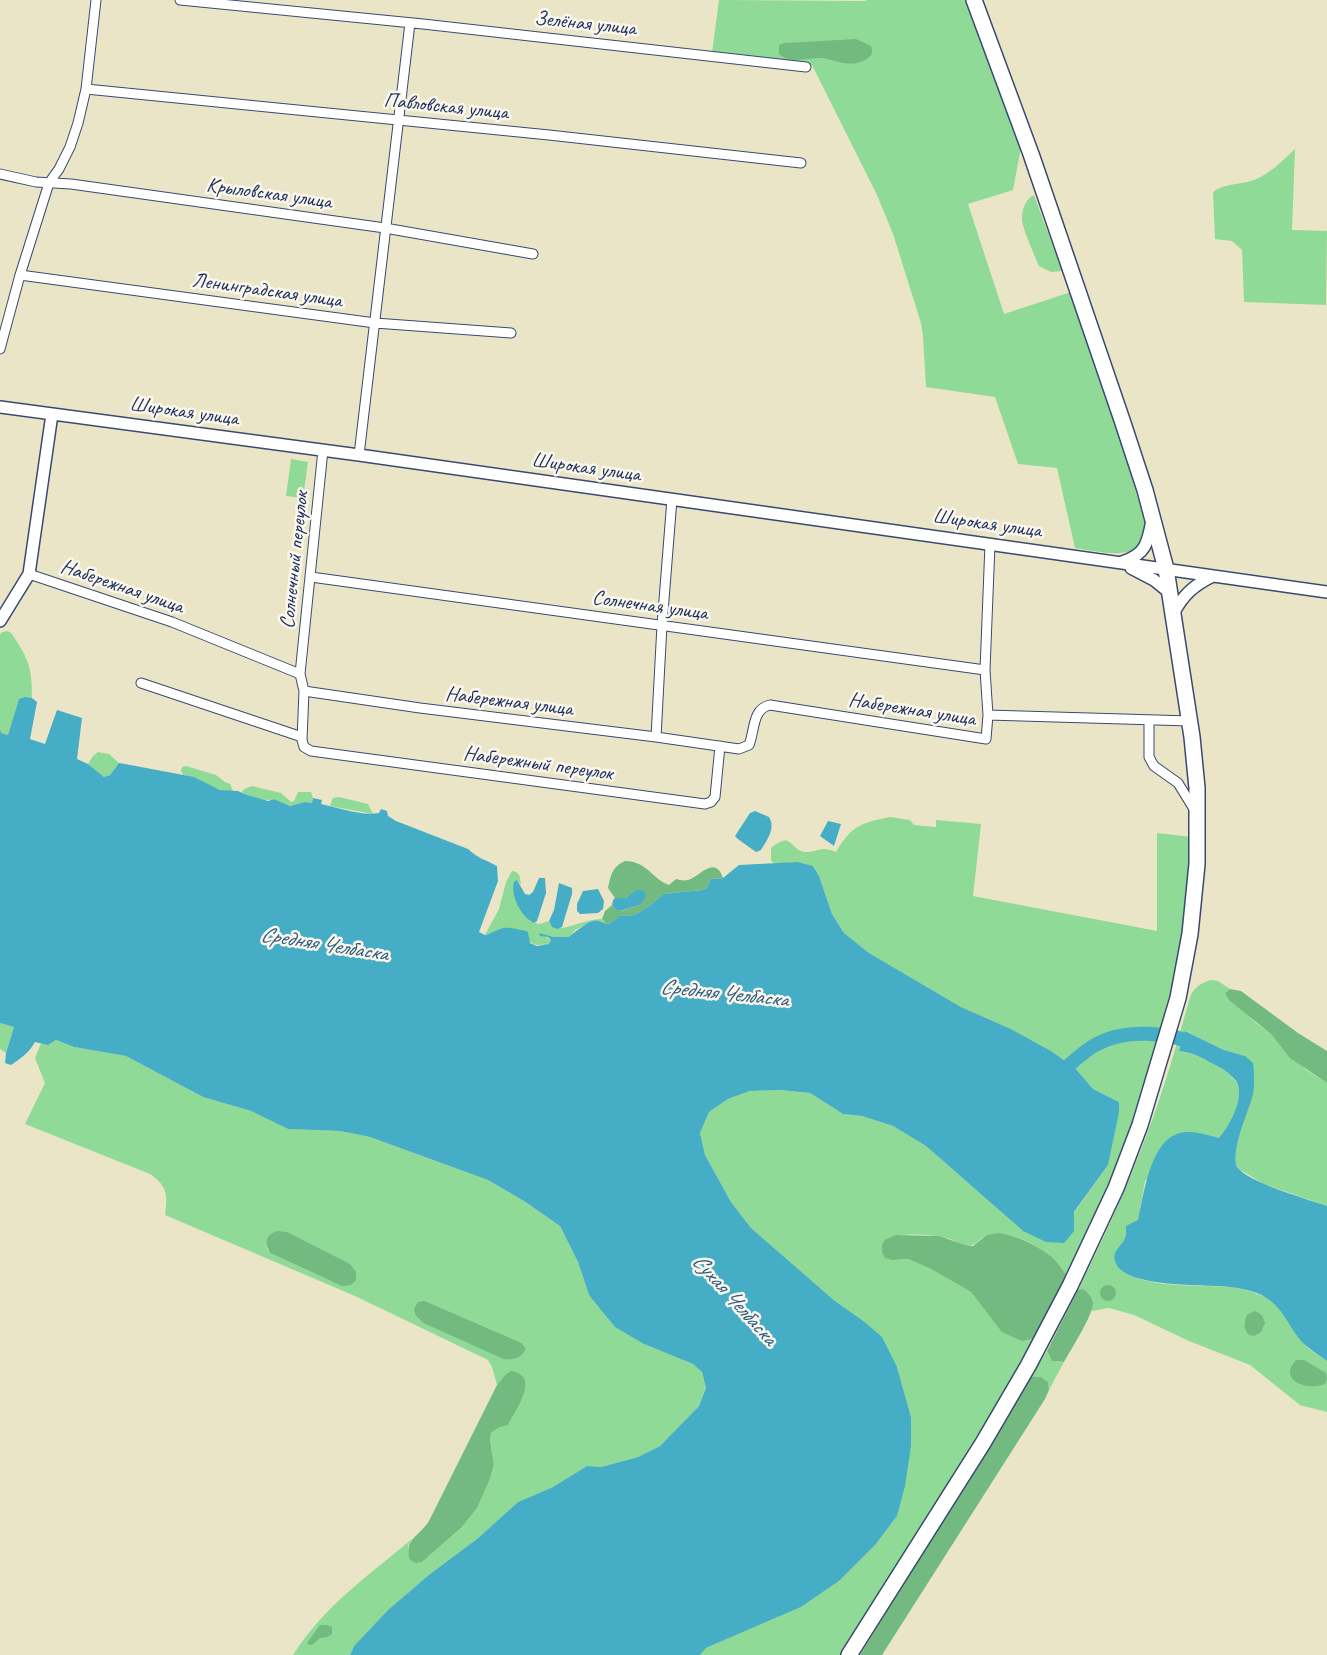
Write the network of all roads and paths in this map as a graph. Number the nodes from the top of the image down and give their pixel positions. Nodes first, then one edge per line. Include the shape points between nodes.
1 (96, 0) edge
2 (180, 0) edge
3 (974, 0) edge
4 (410, 23) junction
5 (806, 67) dead end
6 (86, 89) junction
7 (399, 120) junction
8 (801, 163) dead end
9 (0, 174) edge
10 (49, 183) junction
11 (385, 228) junction
12 (533, 254) dead end
13 (20, 275) junction
14 (375, 324) junction
15 (511, 333) dead end
16 (0, 349) edge
17 (0, 407) edge
18 (52, 414) junction
19 (323, 450) junction
20 (359, 455) junction
21 (672, 499) junction
22 (1152, 518) junction
23 (990, 544) junction
24 (1121, 563) junction
25 (1166, 569) junction
26 (29, 574) junction
27 (1213, 576) junction
28 (311, 577) junction
29 (1327, 592) edge
30 (1170, 593) junction
31 (1174, 614) junction
32 (0, 621) edge
33 (662, 625) junction
34 (985, 670) junction
35 (300, 674) junction
36 (141, 683) dead end
37 (304, 691) junction
38 (988, 715) junction
39 (1149, 720) junction
40 (1190, 721) junction
41 (302, 737) junction
42 (656, 737) junction
43 (720, 746) junction
44 (1198, 814) junction
45 (849, 1655) edge

1 - 6 street
2 - 4 street, Зелёная улица
3 - 22 main road via 1105,369
4 - 5 street, Зелёная улица
4 - 7 street
6 - 7 street, Павловская улица
6 - 10 street via 70,147
7 - 8 street, Павловская улица
7 - 11 street
9 - 10 street, Крыловская улица
10 - 11 street, Крыловская улица
10 - 13 street
11 - 12 street, Крыловская улица
11 - 14 street
13 - 14 street, Ленинградская улица
13 - 16 street
14 - 15 street, Ленинградская улица
14 - 20 street
17 - 18 street, Широкая улица
18 - 19 street, Широкая улица
18 - 26 street
19 - 20 street, Широкая улица
19 - 28 street, Солнечный переулок
20 - 21 street, Широкая улица
21 - 23 street, Широкая улица
21 - 33 street
22 - 24 street via 1149,539 1142,552
22 - 25 main road
23 - 24 street, Широкая улица
23 - 34 street
24 - 25 street, Широкая улица
24 - 30 street via 1154,580
25 - 27 street, Широкая улица
25 - 30 main road
26 - 32 street
26 - 35 street, Набережная улица via 172,622
27 - 29 street, Широкая улица
27 - 31 street via 1190,589
28 - 33 street, Солнечная улица
28 - 35 street, Солнечный переулок
30 - 31 main road
31 - 40 main road
33 - 34 street, Солнечная улица
33 - 42 street
34 - 38 street
35 - 37 street
36 - 41 street
37 - 41 street
37 - 42 street, Набережная улица
38 - 39 street
38 - 43 street, Набережная улица via 986,739 770,705 764,706 756,715 749,745 739,749
39 - 40 street
39 - 44 street via 1151,762 1178,783
40 - 44 main road
41 - 43 street, Набережный переулок via 304,748 311,751 704,804 715,797
42 - 43 street, Набережная улица
44 - 45 main road via 1190,934 1178,998 1140,1125 1116,1188 1050,1327 983,1443

